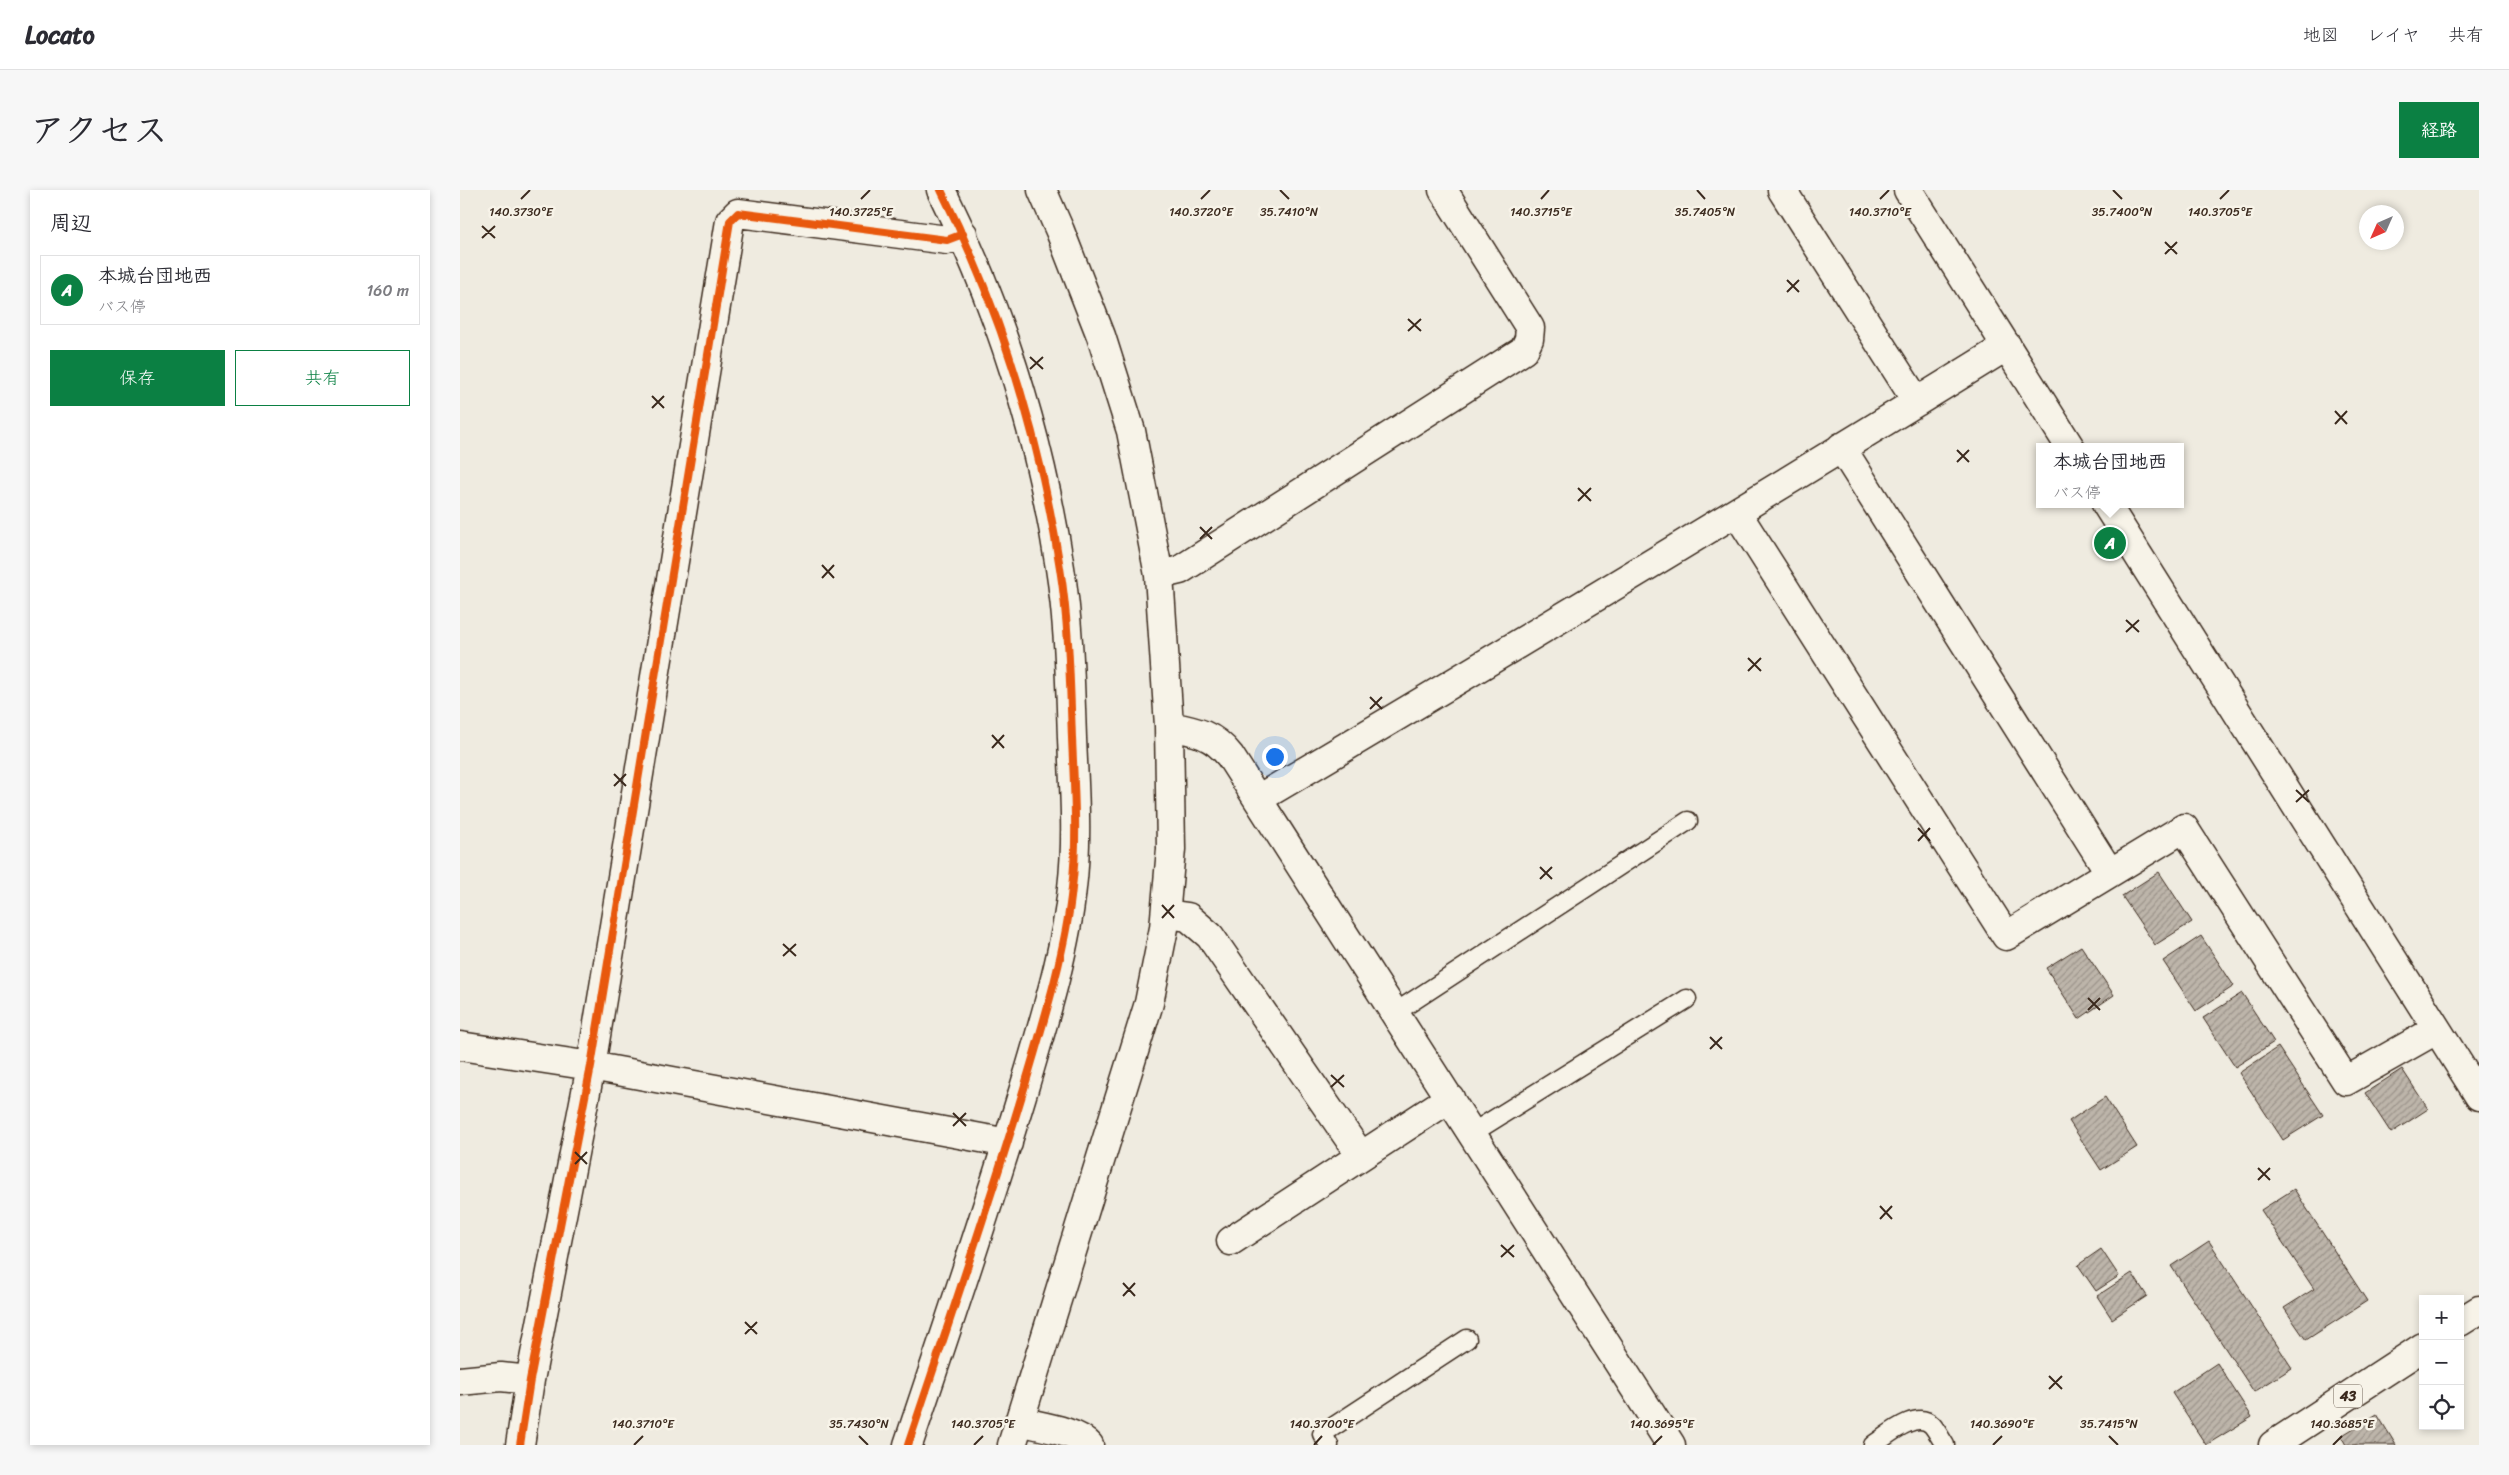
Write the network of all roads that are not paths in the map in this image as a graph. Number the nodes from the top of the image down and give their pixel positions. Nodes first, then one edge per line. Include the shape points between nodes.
1 (941, 190) edge
2 (1042, 190) edge
3 (1443, 190) edge
4 (1782, 190) edge
5 (1908, 190) edge
6 (963, 234) junction
7 (2007, 346) junction
8 (1916, 402) junction
9 (2068, 443) edge
10 (1841, 447) junction
11 (2109, 508) edge
12 (1737, 513) junction
13 (1159, 575) junction
14 (1169, 726) junction
15 (1258, 799) junction
16 (1688, 821) dead end
17 (2110, 873) junction
18 (1166, 914) junction
19 (1687, 999) dead end
20 (1396, 1012) junction
21 (2436, 1030) junction
22 (460, 1046) edge
23 (591, 1066) junction
24 (2479, 1096) edge
25 (1450, 1098) junction
26 (1472, 1133) junction
27 (1008, 1143) junction
28 (1362, 1156) junction
29 (1231, 1241) dead end
30 (2479, 1310) edge
31 (2464, 1319) edge
32 (1467, 1339) dead end
33 (2419, 1350) edge
34 (530, 1380) junction
35 (460, 1381) edge
36 (1016, 1433) edge
37 (520, 1445) edge
38 (908, 1445) edge
39 (1089, 1445) edge
40 (1329, 1445) edge
41 (1671, 1445) edge
42 (1873, 1445) edge
43 (1946, 1445) edge
44 (2273, 1445) edge

1 - 6 street
2 - 13 street via 1101,336 1131,431
3 - 13 street via 1530,328 1524,350 1180,570
4 - 8 street
5 - 7 street
6 - 23 street via 947,240 738,213 730,222
6 - 27 street via 995,310 1043,476 1061,570 1071,680 1075,812 1072,888 1062,944
7 - 8 street
7 - 9 street
8 - 10 street
10 - 12 street
10 - 17 street
11 - 21 street
12 - 15 street
12 - 17 street via 2006,936
13 - 14 street
14 - 15 street via 1204,735 1220,743
14 - 18 street via 1171,849
15 - 20 street
16 - 20 lane
17 - 21 street via 2184,828 2346,1082
18 - 28 street via 1188,918 1210,936
18 - 36 street via 1149,1003
19 - 26 lane
20 - 25 street
21 - 24 street
22 - 23 street
23 - 27 street
23 - 34 street
25 - 26 street
25 - 28 street
26 - 41 street
27 - 38 street
28 - 29 street
30 - 31 street
32 - 40 lane via 1322,1434
33 - 44 street, 43
34 - 35 street via 501,1377
34 - 37 street
36 - 39 street via 1070,1434
42 - 43 lane via 1912,1421 1923,1420 1932,1424

